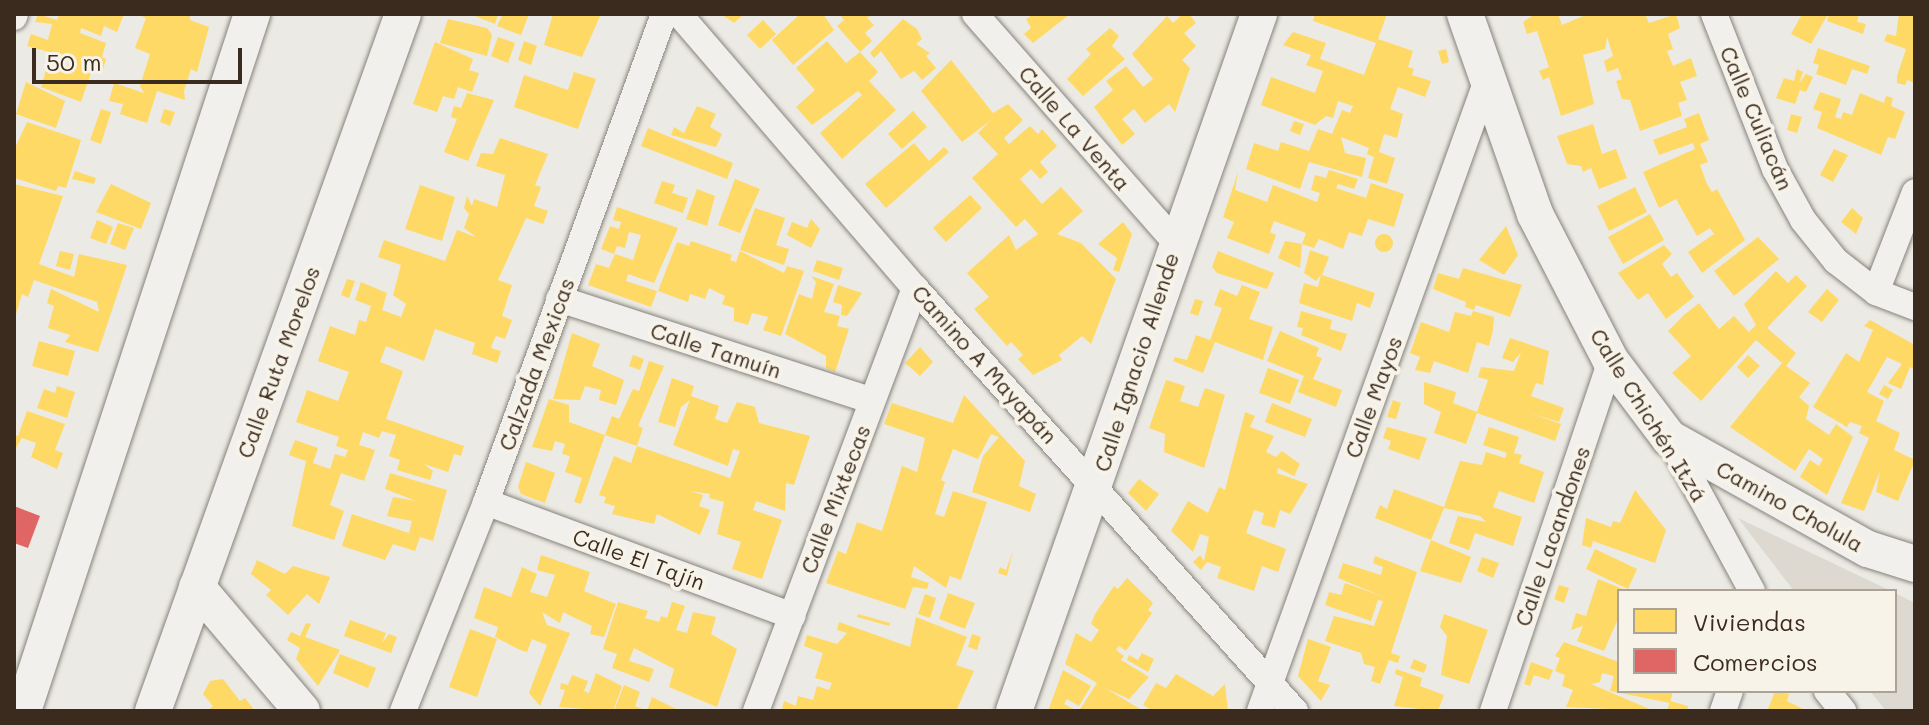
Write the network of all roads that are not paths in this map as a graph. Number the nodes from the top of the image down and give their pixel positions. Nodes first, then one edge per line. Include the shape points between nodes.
1 (252, 14) edge
2 (403, 14) edge
3 (664, 14) edge
4 (679, 14) edge
5 (975, 14) edge
6 (1259, 14) edge
7 (1465, 14) edge
8 (1714, 14) edge
9 (1486, 83) junction
10 (1915, 192) edge
11 (1175, 242) junction
12 (915, 288) junction
13 (1876, 292) junction
14 (559, 299) junction
15 (1915, 307) edge
16 (1611, 361) junction
17 (872, 401) junction
18 (1669, 438) junction
19 (1095, 486) junction
20 (486, 502) junction
21 (1915, 564) edge
22 (197, 587) junction
23 (1751, 589) edge
24 (792, 616) junction
25 (1270, 683) junction
26 (1829, 693) edge
27 (408, 710) edge
28 (23, 711) edge
29 (153, 711) edge
30 (302, 711) edge
31 (756, 711) edge
32 (1014, 711) edge
33 (1260, 711) edge
34 (1295, 711) edge
35 (1493, 711) edge
36 (1843, 711) edge

1 - 28 street
2 - 22 street, Calle Ruta Morelos
3 - 14 street, Calzada Mexicas
4 - 12 street, Camino A Mayapán
5 - 11 street, Calle La Venta
6 - 11 street, Calle Ignacio Allende
7 - 9 street, Calle Chichén Itzá
8 - 13 street, Calle Culiacán via 1775,169 1803,220 1836,261
9 - 16 street, Calle Chichén Itzá via 1535,214
9 - 25 street, Calle Mayos
10 - 13 street
11 - 19 street, Calle Ignacio Allende
12 - 17 street, Calle Mixtecas
12 - 19 street, Camino A Mayapán
13 - 15 street, Calle Culiacán
14 - 17 street, Calle Tamuín
14 - 20 street, Calzada Mexicas
16 - 18 street, Calle Chichén Itzá
16 - 35 street, Calle Lacandones
17 - 24 street, Calle Mixtecas
18 - 21 street, Camino Cholula via 1868,549
18 - 23 street, Calle Chichén Itzá
19 - 25 street, Camino A Mayapán
19 - 32 street, Calle Ignacio Allende
20 - 24 street, Calle El Tajín
20 - 27 street, Calzada Mexicas
22 - 29 street, Calle Ruta Morelos
22 - 30 street
24 - 31 street, Calle Mixtecas
25 - 33 street, Calle Mayos
25 - 34 street, Camino A Mayapán
26 - 36 street

